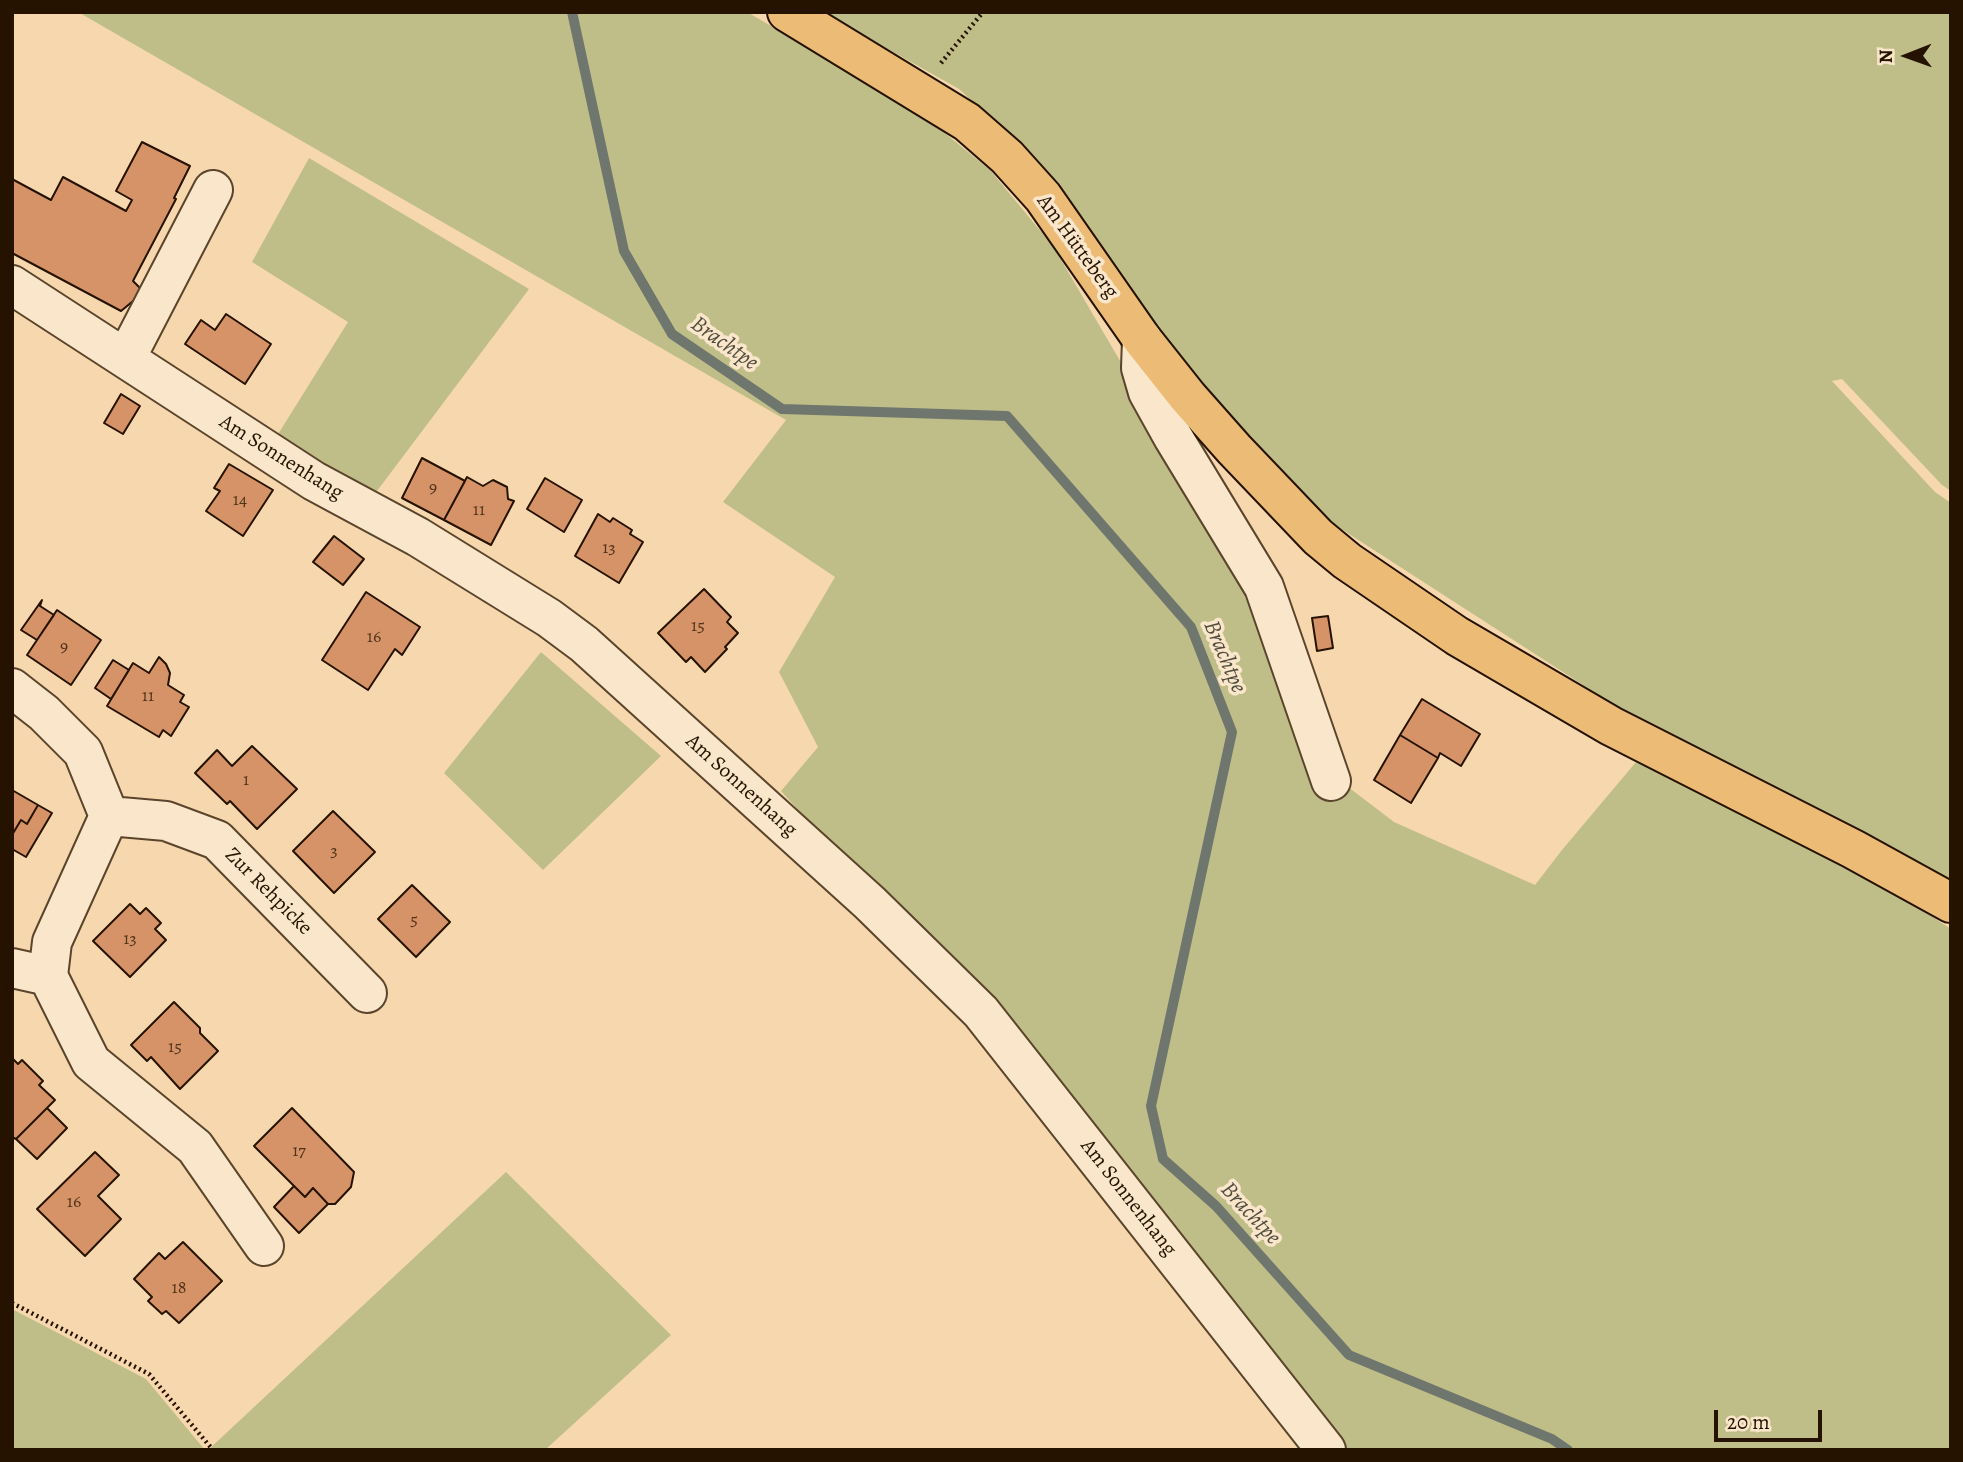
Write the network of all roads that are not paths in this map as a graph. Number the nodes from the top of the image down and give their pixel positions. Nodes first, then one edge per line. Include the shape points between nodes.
1 (787, 12) edge
2 (214, 190) dead end
3 (12, 285) edge
4 (1142, 339) junction
5 (126, 358) junction
6 (12, 688) edge
7 (1331, 781) dead end
8 (109, 816) junction
9 (1951, 903) edge
10 (30, 972) edge
11 (367, 993) dead end
12 (264, 1246) dead end
13 (1325, 1450) edge

1 - 4 main road, Am Hütteberg via 967,122 1007,157 1043,197
2 - 5 street
3 - 5 street, Am Sonnenhang
4 - 7 street via 1141,368 1148,392 1264,587
4 - 9 main road, Am Hütteberg via 1234,449 1347,561 1457,636 1611,726
5 - 13 street, Am Sonnenhang via 314,481 418,537 549,618 584,644 860,894 981,1012
6 - 8 street via 44,712 83,752
8 - 10 street via 51,942
8 - 11 street, Zur Rehpicke via 166,821 217,840
10 - 12 street via 91,1062 195,1147

